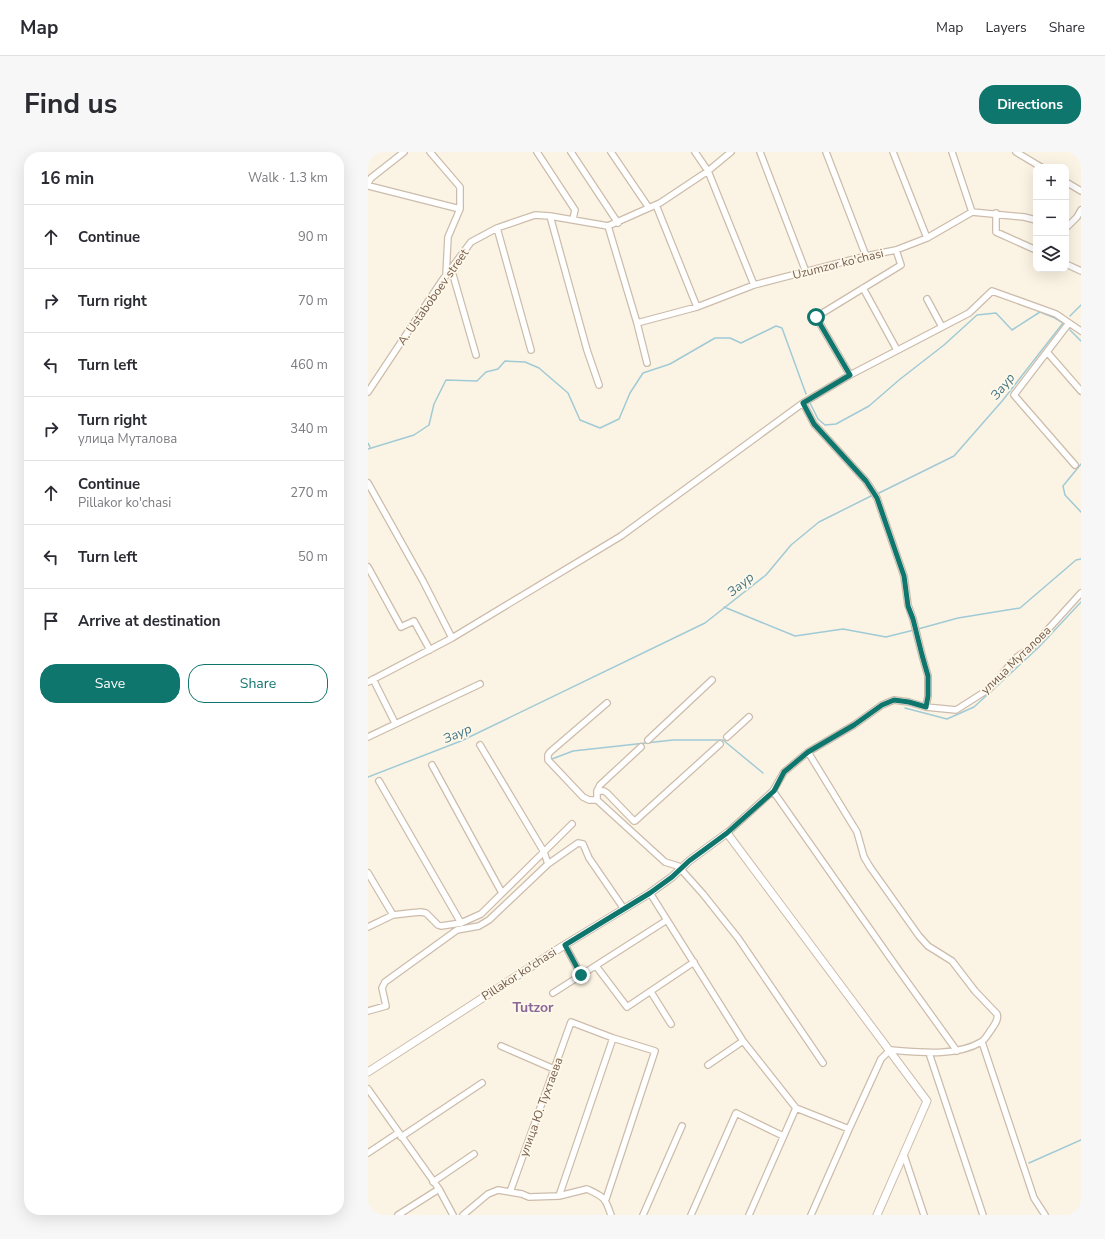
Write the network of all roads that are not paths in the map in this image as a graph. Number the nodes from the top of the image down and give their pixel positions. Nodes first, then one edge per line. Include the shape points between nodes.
1 (404, 152) edge
2 (430, 152) edge
3 (537, 152) edge
4 (571, 152) edge
5 (612, 152) edge
6 (695, 152) edge
7 (731, 152) edge
8 (760, 152) edge
9 (826, 152) edge
10 (893, 152) edge
11 (952, 152) edge
12 (1016, 152) edge
13 (1036, 164) edge
14 (708, 171) junction
15 (1069, 184) edge
16 (1081, 191) edge
17 (656, 205) junction
18 (649, 208) junction
19 (460, 209) junction
20 (1081, 210) edge
21 (972, 212) junction
22 (996, 213) junction
23 (550, 216) junction
24 (1079, 218) edge
25 (573, 219) junction
26 (1033, 219) edge
27 (618, 223) junction
28 (608, 226) junction
29 (1069, 226) edge
30 (497, 228) junction
31 (927, 238) junction
32 (1033, 249) edge
33 (896, 250) junction
34 (866, 256) junction
35 (1069, 265) edge
36 (451, 268) junction
37 (1081, 271) edge
38 (806, 272) junction
39 (446, 275) junction
40 (754, 285) junction
41 (864, 288) junction
42 (927, 299) dead end
43 (697, 307) junction
44 (637, 323) junction
45 (1069, 323) junction
46 (942, 327) junction
47 (1081, 331) edge
48 (531, 350) dead end
49 (897, 350) junction
50 (1047, 352) junction
51 (476, 355) dead end
52 (646, 363) dead end
53 (850, 375) junction
54 (599, 385) dead end
55 (1081, 391) edge
56 (368, 392) edge
57 (803, 403) junction
58 (1075, 465) dead end
59 (368, 483) edge
60 (368, 567) edge
61 (1081, 593) edge
62 (452, 638) junction
63 (430, 650) junction
64 (371, 680) edge
65 (712, 680) dead end
66 (480, 684) dead end
67 (607, 703) dead end
68 (926, 707) junction
69 (749, 717) dead end
70 (395, 723) junction
71 (368, 737) edge
72 (727, 737) dead end
73 (648, 740) dead end
74 (720, 744) dead end
75 (480, 745) dead end
76 (641, 747) dead end
77 (808, 752) junction
78 (432, 765) dead end
79 (379, 781) dead end
80 (597, 791) junction
81 (774, 791) junction
82 (597, 800) junction
83 (572, 824) dead end
84 (727, 833) junction
85 (544, 852) junction
86 (548, 864) junction
87 (681, 870) junction
88 (368, 873) edge
89 (502, 893) junction
90 (650, 893) junction
91 (624, 909) junction
92 (393, 915) junction
93 (666, 920) junction
94 (461, 923) junction
95 (368, 927) edge
96 (565, 945) junction
97 (694, 962) junction
98 (596, 966) junction
99 (581, 975) junction
100 (651, 992) junction
101 (553, 993) dead end
102 (368, 1012) edge
103 (671, 1024) dead end
104 (613, 1038) junction
105 (743, 1041) junction
106 (982, 1042) junction
107 (501, 1046) dead end
108 (890, 1050) junction
109 (958, 1051) junction
110 (929, 1053) junction
111 (823, 1063) dead end
112 (708, 1065) dead end
113 (554, 1069) junction
114 (368, 1072) edge
115 (482, 1083) dead end
116 (368, 1089) edge
117 (796, 1108) junction
118 (682, 1126) dead end
119 (848, 1129) junction
120 (400, 1135) junction
121 (783, 1136) junction
122 (368, 1153) edge
123 (474, 1154) dead end
124 (904, 1155) junction
125 (433, 1182) junction
126 (439, 1189) junction
127 (510, 1192) junction
128 (559, 1196) junction
129 (606, 1199) junction
130 (398, 1215) edge
131 (453, 1215) edge
132 (463, 1215) edge
133 (611, 1215) edge
134 (643, 1215) edge
135 (691, 1215) edge
136 (748, 1215) edge
137 (811, 1215) edge
138 (877, 1215) edge
139 (924, 1215) edge
140 (983, 1215) edge
141 (1045, 1215) edge

1 - 19 street via 371,178 369,186
2 - 19 street via 460,188
3 - 25 street via 575,210
4 - 27 street
5 - 18 street
6 - 14 street
7 - 14 street, A. Ustaboboev street
8 - 38 street
9 - 34 street
10 - 31 street
11 - 21 street
12 - 13 street
14 - 17 street, A. Ustaboboev street
14 - 40 street
15 - 16 street
17 - 18 street, A. Ustaboboev street
17 - 43 street
18 - 27 street, A. Ustaboboev street
19 - 39 street via 448,237
20 - 24 street
21 - 22 street
21 - 31 street, Uzumzor ko'chasi
22 - 26 street
22 - 32 street via 996,232
23 - 25 street, A. Ustaboboev street
23 - 30 street, A. Ustaboboev street via 535,215
23 - 54 street
24 - 29 street
25 - 28 street, A. Ustaboboev street
27 - 28 street, A. Ustaboboev street
28 - 44 street
30 - 36 street, A. Ustaboboev street via 471,242
30 - 48 street
31 - 33 street, Uzumzor ko'chasi
33 - 34 street, Uzumzor ko'chasi
33 - 41 street via 901,265
34 - 38 street, Uzumzor ko'chasi
35 - 37 street
36 - 39 street, A. Ustaboboev street
36 - 51 street
38 - 40 street, Uzumzor ko'chasi
39 - 56 street, A. Ustaboboev street
40 - 43 street, Uzumzor ko'chasi
41 - 49 street
41 - 53 street via 816,317
42 - 46 street
43 - 44 street, Uzumzor ko'chasi
44 - 52 street
45 - 46 street via 1056,314 992,291 969,313
45 - 47 street
45 - 50 street
46 - 49 street
49 - 53 street
50 - 55 street
50 - 58 street via 1014,394
53 - 57 street
57 - 62 street via 621,536
57 - 68 street via 814,424 866,481 877,498 904,576 908,606 928,676
59 - 62 street
60 - 63 street via 401,627 414,621
61 - 68 street, улица Муталова via 1032,647 1017,657 989,688 956,710
62 - 63 street
63 - 64 street
64 - 70 street
65 - 73 street
66 - 70 street
67 - 82 street via 548,755 548,760 583,797
68 - 77 street, улица Муталова via 894,700
69 - 72 street
70 - 71 street
74 - 80 street via 635,821 607,793
75 - 85 street
76 - 80 street via 600,785
77 - 81 street, улица Муталова via 784,772
77 - 106 street via 857,832 864,857 870,867 915,930 928,946 952,961 997,1014 997,1021
78 - 89 street
79 - 94 street
80 - 82 street
81 - 84 street, улица Муталова
81 - 109 street
82 - 87 street via 665,862 678,866
83 - 85 street
84 - 87 street, Pillakor ko'chasi
84 - 108 street
85 - 86 street
85 - 89 street
86 - 91 street via 578,842 583,844
86 - 102 street via 489,920 479,926 457,930 385,982 382,988 386,1006
87 - 90 street, Pillakor ko'chasi
87 - 111 street via 738,938
88 - 92 street
89 - 94 street via 481,914
90 - 91 street, Pillakor ko'chasi
90 - 93 street
91 - 96 street, Pillakor ko'chasi
92 - 94 street via 421,912 439,926
92 - 95 street
93 - 97 street
93 - 98 street
96 - 99 street
96 - 114 street, Pillakor ko'chasi
97 - 100 street
97 - 105 street
98 - 99 street
98 - 100 street via 626,1007
99 - 101 street
100 - 103 street
104 - 113 street, улица Ю. Тухтаева via 571,1022
104 - 128 street
104 - 129 street via 655,1051
105 - 112 street
105 - 117 street
106 - 109 street
106 - 141 street via 1034,1198
107 - 113 street
108 - 110 street
108 - 119 street via 881,1059
108 - 124 street via 927,1101
109 - 110 street
110 - 140 street
113 - 127 street, улица Ю. Тухтаева
115 - 120 street
116 - 120 street
117 - 119 street
117 - 121 street
118 - 134 street
119 - 137 street
120 - 122 street
120 - 125 street
121 - 135 street via 736,1113
121 - 136 street
123 - 125 street
124 - 138 street
124 - 139 street
125 - 126 street
126 - 130 street
126 - 131 street
127 - 128 street via 529,1197
127 - 132 street via 498,1190 488,1194
128 - 129 street via 587,1189
129 - 133 street

